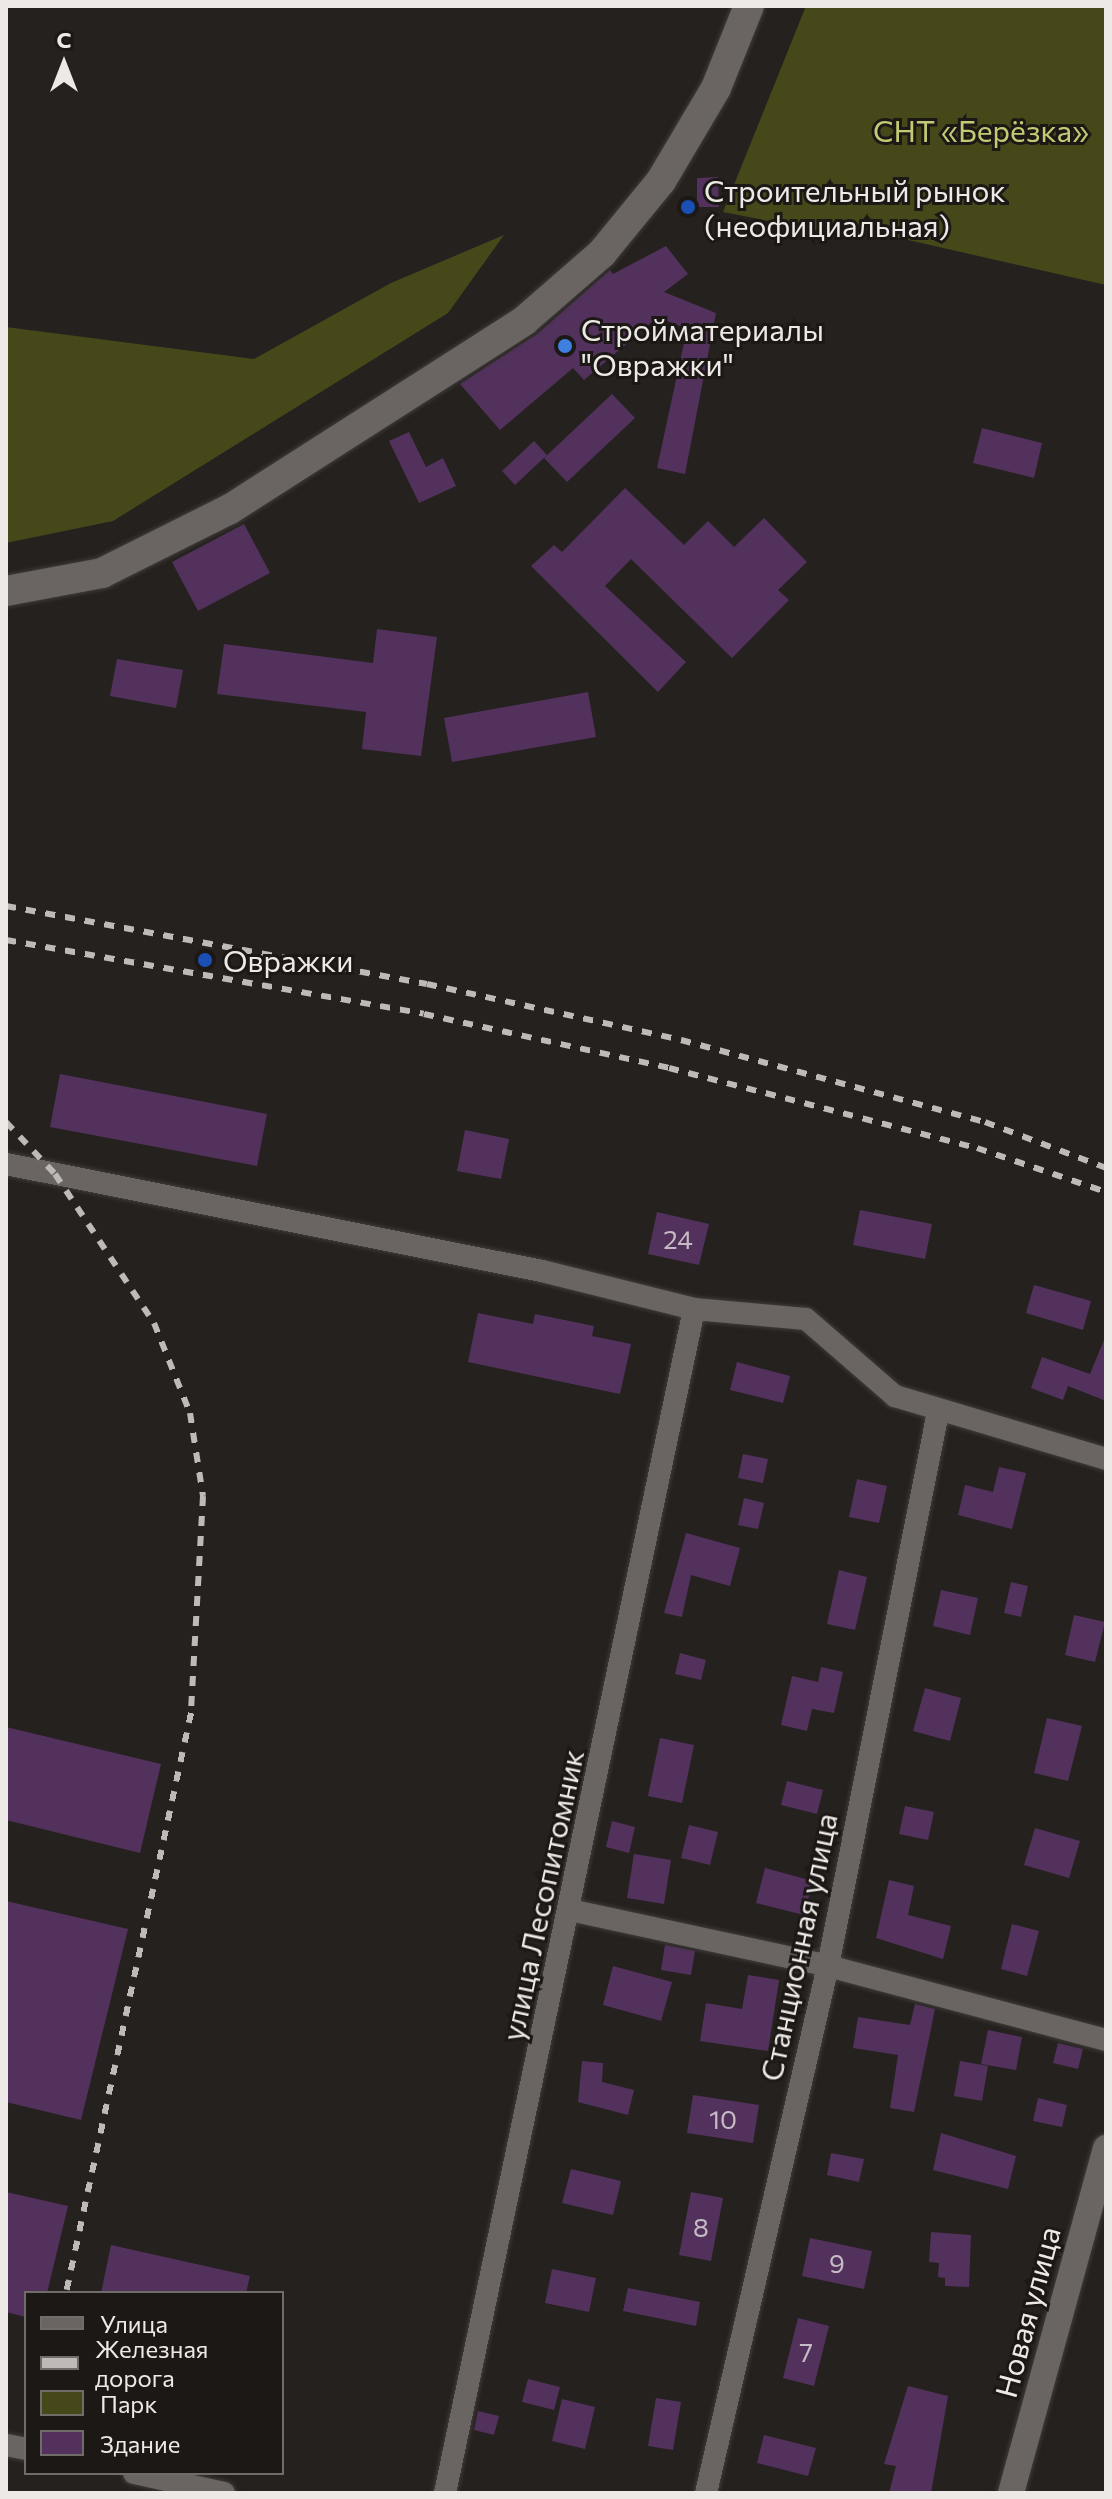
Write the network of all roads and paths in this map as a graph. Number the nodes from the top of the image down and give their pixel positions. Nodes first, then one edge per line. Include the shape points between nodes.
1 (749, 6) edge
2 (6, 591) edge
3 (6, 1164) edge
4 (694, 1309) junction
5 (938, 1412) junction
6 (1106, 1459) edge
7 (570, 1910) junction
8 (828, 1966) junction
9 (1106, 2040) edge
10 (1106, 2148) edge
11 (143, 2475) edge
12 (224, 2493) edge
13 (445, 2493) edge
14 (706, 2493) edge
15 (1011, 2493) edge

1 - 2 main road via 716,88 661,181 602,253 525,320 230,509 102,573
3 - 4 street via 542,1271
4 - 5 street via 806,1319 895,1396
4 - 7 street, улица Лесопитомник
5 - 6 street
5 - 8 street, Станционная улица
7 - 8 street
7 - 13 street, улица Лесопитомник
8 - 9 street
8 - 14 street, Станционная улица
10 - 15 street, Новая улица
11 - 12 street

